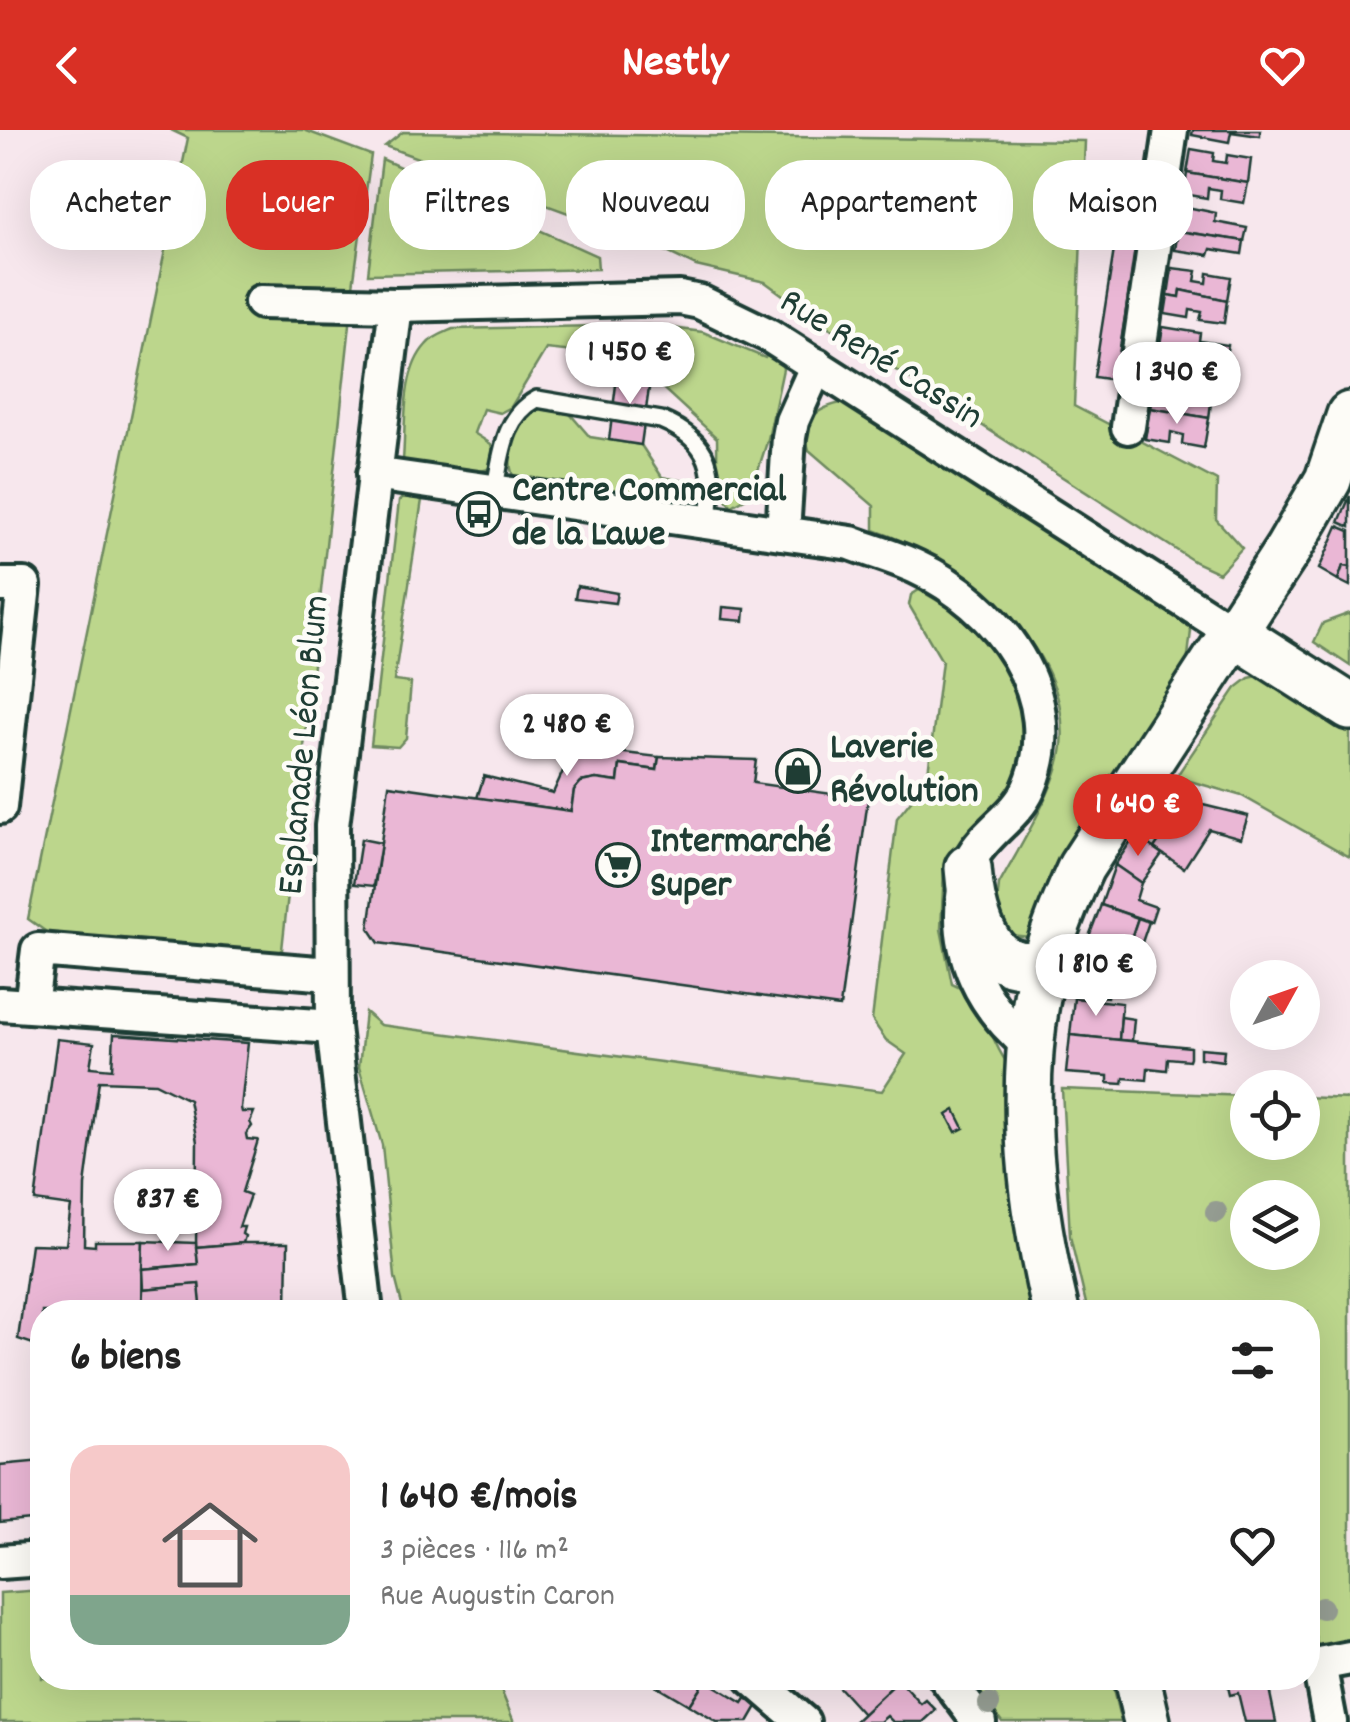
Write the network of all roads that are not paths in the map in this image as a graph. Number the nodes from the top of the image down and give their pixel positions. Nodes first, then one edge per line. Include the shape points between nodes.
1 (1170, 130) edge
2 (261, 302) dead end
3 (396, 304) junction
4 (817, 365) junction
5 (1350, 415) edge
6 (1128, 427) dead end
7 (374, 474) junction
8 (494, 494) junction
9 (709, 522) junction
10 (783, 533) junction
11 (0, 585) edge
12 (1234, 633) junction
13 (1350, 707) edge
14 (0, 807) edge
15 (968, 868) junction
16 (1044, 964) junction
17 (330, 974) junction
18 (15, 1005) edge
19 (333, 1027) junction
20 (1032, 1048) junction
21 (365, 1300) edge
22 (1053, 1300) edge
23 (30, 1560) edge
24 (0, 1562) edge
25 (1334, 1661) edge
26 (766, 1690) edge
27 (955, 1690) edge
28 (1140, 1690) edge
29 (803, 1722) edge
30 (979, 1722) edge
31 (1147, 1722) edge
32 (1330, 1722) edge

1 - 6 street
2 - 3 street, Rue René Cassin
3 - 4 street, Rue René Cassin via 680,298 716,309
3 - 7 street, Esplanade Léon Blum
4 - 10 street via 788,437
4 - 12 street, Rue René Cassin
5 - 12 street via 1328,480
7 - 8 street
7 - 17 street, Esplanade Léon Blum via 332,826
8 - 9 street
8 - 9 lane via 509,423 536,399 677,426 712,467
9 - 10 street
10 - 15 street via 851,543 918,568 977,606 1007,637 1027,673 1039,713 1035,771 1021,802
11 - 14 street via 24,586
12 - 13 street
12 - 16 street via 1080,867
15 - 16 street via 973,908 994,948 1016,964
15 - 20 street via 960,916 973,977 998,1017
16 - 20 street
17 - 18 street via 38,950
17 - 19 street, Esplanade Léon Blum
18 - 19 street
19 - 21 street, Esplanade Léon Blum
20 - 22 street via 1031,1171
23 - 24 street
25 - 32 street
26 - 29 street
27 - 30 street
28 - 31 street

